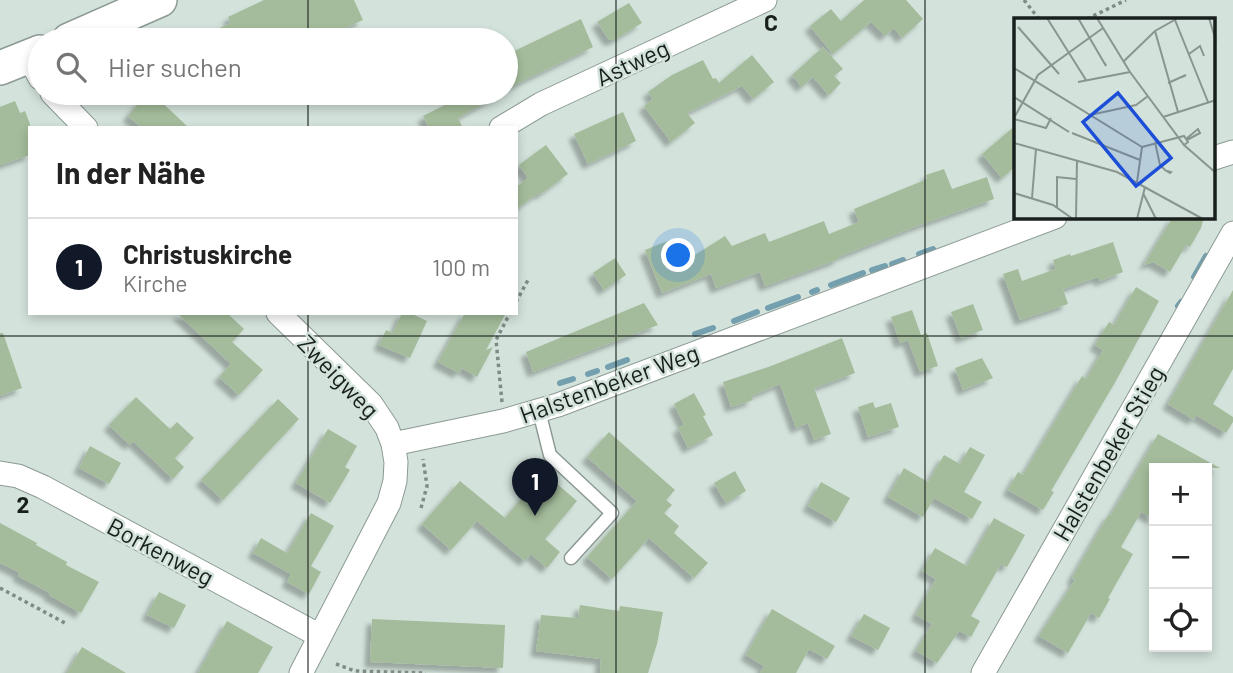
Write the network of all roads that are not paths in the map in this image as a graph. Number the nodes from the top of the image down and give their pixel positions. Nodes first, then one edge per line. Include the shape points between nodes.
1 (160, 0) edge
2 (765, 0) edge
3 (96, 28) edge
4 (64, 105) edge
5 (84, 126) edge
6 (504, 126) edge
7 (1233, 152) edge
8 (1216, 157) edge
9 (1050, 219) edge
10 (1233, 233) edge
11 (280, 315) edge
12 (540, 411) junction
13 (393, 444) junction
14 (0, 473) edge
15 (571, 558) dead end
16 (320, 636) junction
17 (301, 673) edge
18 (984, 673) edge

1 - 3 street
2 - 6 street, Astweg via 541,103
4 - 5 street
7 - 8 street
9 - 12 street, Halstenbeker Weg
10 - 18 street, Halstenbeker Stieg
11 - 13 street, Zweigweg via 370,404
12 - 13 street, Halstenbeker Weg
12 - 15 lane via 550,455 612,513
13 - 16 street via 396,462 389,502
14 - 16 street, Borkenweg via 43,487
16 - 17 street

